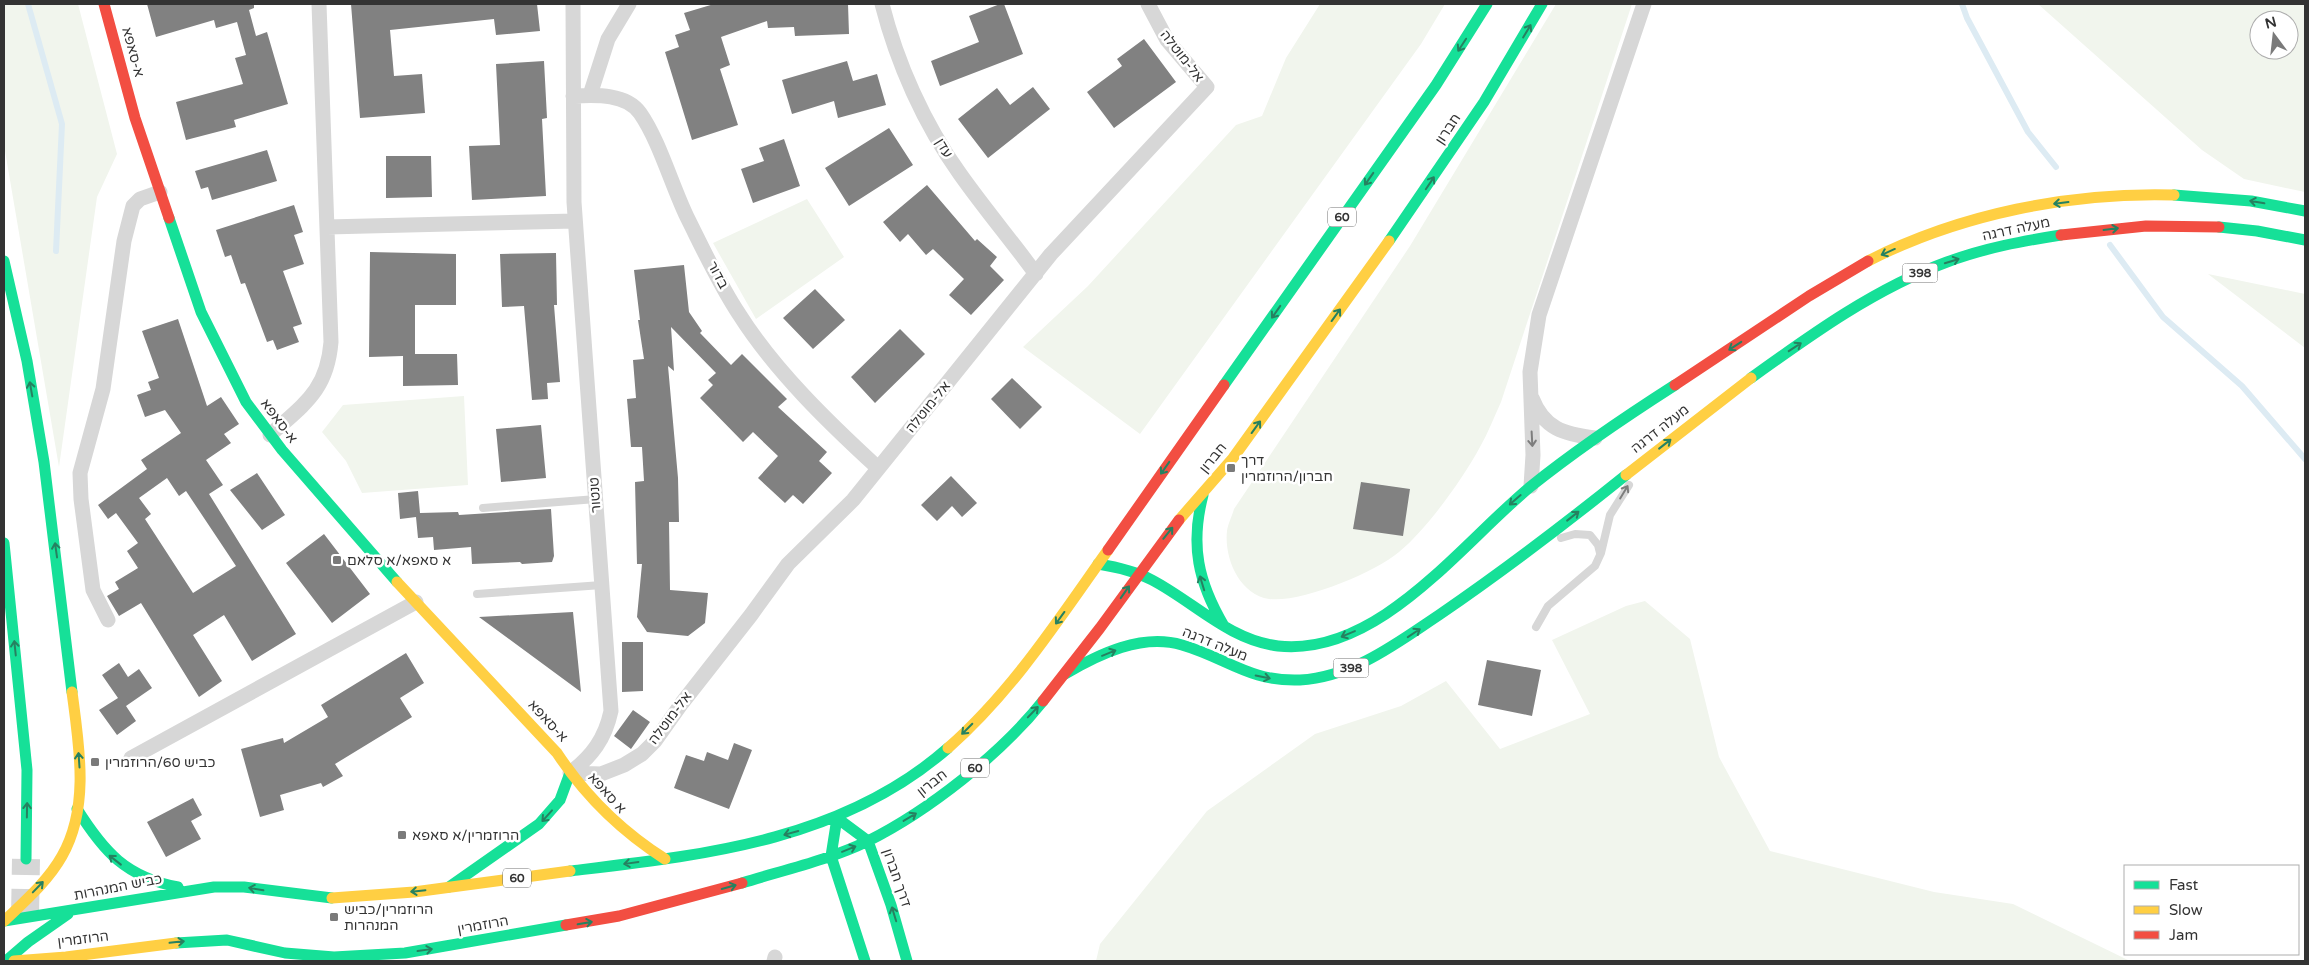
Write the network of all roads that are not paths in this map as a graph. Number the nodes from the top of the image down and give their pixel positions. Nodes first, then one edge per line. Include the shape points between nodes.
1 (104, 4) edge
2 (319, 4) edge
3 (573, 4) edge
4 (629, 4) edge
5 (882, 4) edge
6 (1148, 4) edge
7 (1487, 4) edge
8 (1542, 4) edge
9 (1644, 4) edge
10 (590, 95) junction
11 (573, 96) junction
12 (160, 192) junction
13 (2305, 211) edge
14 (575, 222) junction
15 (327, 226) junction
16 (2305, 240) edge
17 (4, 260) edge
18 (1036, 274) junction
19 (1530, 391) junction
20 (270, 435) junction
21 (1595, 438) junction
22 (1643, 462) junction
23 (878, 468) junction
24 (1531, 486) junction
25 (1204, 493) junction
26 (596, 499) junction
27 (483, 508) dead end
28 (4, 543) edge
29 (1600, 553) junction
30 (1525, 554) junction
31 (1098, 564) junction
32 (1138, 572) junction
33 (602, 585) junction
34 (477, 594) dead end
35 (416, 602) junction
36 (108, 620) dead end
37 (1224, 626) junction
38 (1536, 628) dead end
39 (1065, 674) junction
40 (131, 758) dead end
41 (570, 773) junction
42 (77, 808) junction
43 (837, 818) junction
44 (868, 841) junction
45 (831, 856) junction
46 (26, 859) tunnel mouth
47 (664, 859) junction
48 (449, 887) junction
49 (192, 889) junction
50 (75, 909) junction
51 (4, 921) edge
52 (28, 942) junction
53 (129, 949) junction
54 (66, 957) junction
55 (5, 961) edge
56 (14, 961) edge
57 (122, 961) edge
58 (865, 961) edge
59 (907, 961) edge

1 - 12 main road, א-סאפא via 135,118
2 - 15 street
3 - 11 street, טנטור
4 - 10 street via 608,39
5 - 18 street, עדן via 905,74 925,117 958,172
6 - 18 street, אל-מוטלה via 1167,40 1207,87
7 -> 31 main road, חברון / 60 via 1436,85
25 -> 8 main road, חברון / 60 via 1233,458 1408,216 1484,102
9 - 19 street via 1539,315 1532,352
10 - 11 street, בדור
10 - 23 street, בדור via 625,100 640,112 686,216 739,314 807,398
11 - 14 street, טנטור
12 - 20 main road, א-סאפא via 202,312 246,402
12 - 36 street via 140,199 132,206 124,240 103,389 80,473 93,590
13 -> 21 main road, מעלה דרגה / 398 via 2250,200 2174,195 2095,199 1969,220 1918,239 1823,287
14 - 15 street
14 - 26 street, טנטור
15 - 20 street via 329,361 322,382 311,398
22 -> 16 main road, מעלה דרגה / 398 via 1778,358 1888,288 1937,266 1999,246 2132,226 2198,225
42 -> 17 main road via 79,763 62,598 42,456 18,317
18 - 23 street, אל-מוטלה
19 - 21 street via 1546,422 1576,436
19 -> 24 street
20 - 35 main road, א-סאפא
21 - 24 main road, מעלה דרגה / 398
29 -> 22 lane via 1610,516
30 -> 22 main road, מעלה דרגה / 398
23 - 41 street, אל-מוטלה via 853,500 788,564 642,754 601,774
24 -> 37 main road, מעלה דרגה / 398 via 1407,600 1370,625 1331,641 1305,646 1275,646 1254,641
32 -> 25 main road, חברון / 60
37 -> 25 main road via 1204,589 1196,557 1196,524
26 - 27 lane
26 - 33 street, טנטור
46 -> 28 main road via 27,770
29 - 30 lane via 1590,535 1575,534
29 - 38 lane via 1595,566 1548,606
39 -> 30 main road, מעלה דרגה / 398 via 1090,660 1148,642 1186,646 1244,673 1271,679 1301,681 1340,672 1375,658
31 - 32 main road, מעלה דרגה
31 -> 43 main road, חברון / 60 via 1034,654 968,728 925,768 894,790
32 - 37 main road, מעלה דרגה / 398
39 -> 32 main road, חברון / 60
33 - 34 lane
33 - 41 street, טנטור via 611,711 608,727 596,750
35 - 40 street
35 - 41 main road, א-סאפא via 558,754
44 -> 39 main road, חברון / 60 via 917,813 951,788 997,749
41 - 47 main road, א סאפא via 618,827
41 -> 48 main road, א סאפא via 560,800 539,824
49 -> 42 main road via 144,878 125,867 95,839
51 -> 42 main road via 42,884 62,857 74,828
43 - 44 main road, דרך חברון
43 - 45 main road
43 -> 47 main road, 60 via 786,835
45 -> 44 main road, חברון / 60
59 -> 44 main road, דרך חברון
53 -> 45 main road, הרוזמרין / 60 via 227,940 308,956 413,952 619,916
45 - 58 main road
47 -> 48 main road, 60
48 -> 49 main road, 60 via 332,898 220,886
49 - 50 main road, כביש המנהרות / 60
50 - 51 main road, 60
50 - 52 main road, כביש המנהרות / 60
51 - 52 main road
52 - 54 main road
52 - 55 main road, כביש המנהרות / 60
53 - 54 main road, הרוזמרין / 60
53 - 57 main road
54 - 56 main road, הרוזמרין / 60

